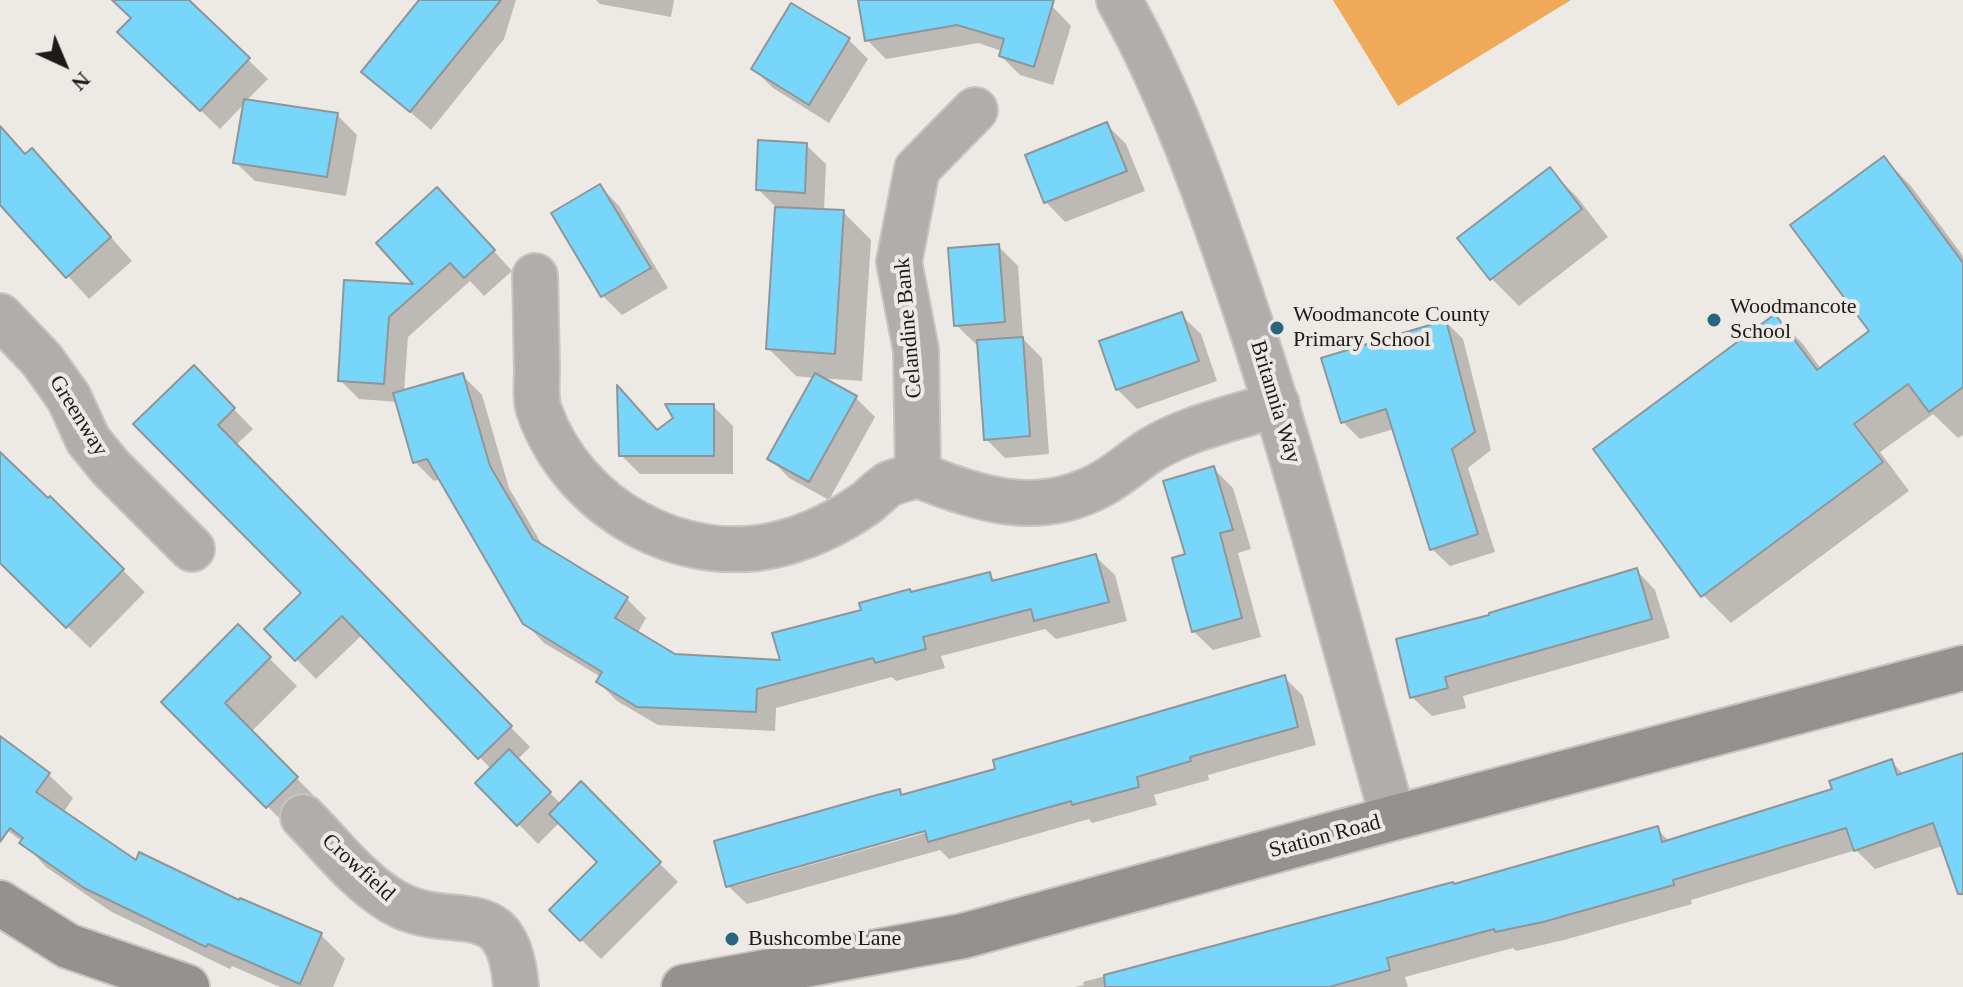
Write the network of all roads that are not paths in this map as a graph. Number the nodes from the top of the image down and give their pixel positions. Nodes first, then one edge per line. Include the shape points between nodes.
1 (1119, 0) edge
2 (975, 110) dead end
3 (535, 276) dead end
4 (0, 316) edge
5 (1277, 404) junction
6 (918, 475) junction
7 (192, 549) dead end
8 (1963, 668) edge
9 (303, 817) dead end
10 (1393, 818) junction
11 (0, 903) edge
12 (187, 987) edge
13 (516, 987) edge
14 (684, 987) edge

1 - 5 street, Britannia Way via 1198,167
2 - 6 street, Celandine Bank via 917,169 899,262 916,350
3 - 6 street via 538,407 571,470 625,518 684,543 750,548 813,533 888,485
4 - 7 street, Greenway via 69,398 88,440
5 - 6 street via 1185,434 1099,486 1051,501 995,501
5 - 10 street, Britannia Way
8 - 10 street, Station Road
9 - 13 street, Crowfield via 395,903 424,915 483,921 496,930 513,957
10 - 14 street, Station Road via 963,936
11 - 12 street via 68,946

